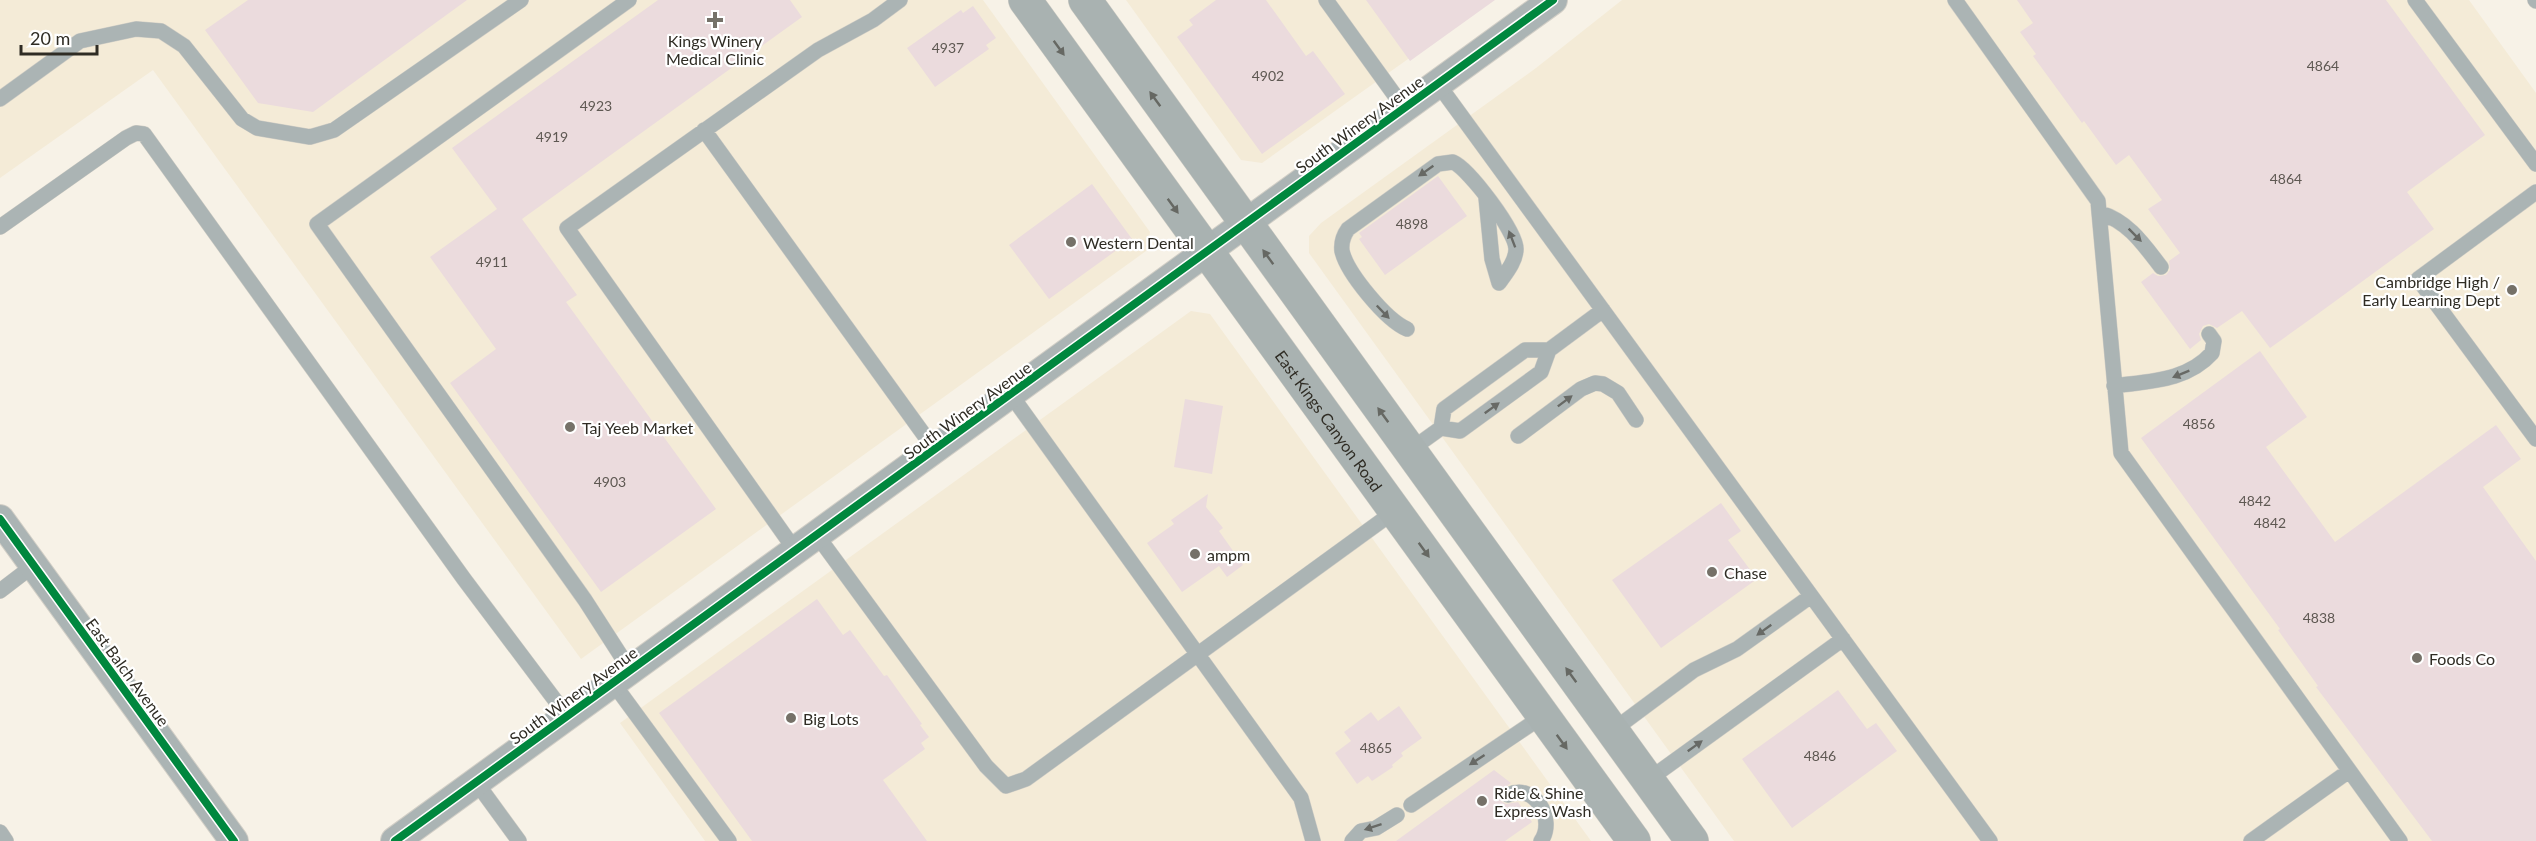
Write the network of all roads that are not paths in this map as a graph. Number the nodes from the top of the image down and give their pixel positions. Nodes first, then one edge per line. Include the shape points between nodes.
1 (521, 0) edge
2 (629, 0) edge
3 (900, 0) edge
4 (1025, 0) edge
5 (1085, 0) edge
6 (1326, 0) edge
7 (1553, 0) edge
8 (1955, 0) edge
9 (2415, 0) edge
10 (1438, 84) junction
11 (0, 99) edge
12 (1404, 108) junction
13 (704, 130) junction
14 (2536, 164) edge
15 (2536, 192) edge
16 (1486, 198) junction
17 (2100, 213) junction
18 (1244, 224) junction
19 (0, 227) edge
20 (1206, 252) junction
21 (2161, 267) dead end
22 (1603, 310) junction
23 (1407, 329) dead end
24 (2209, 334) dead end
25 (1549, 350) junction
26 (2114, 386) junction
27 (1011, 395) junction
28 (1636, 420) dead end
29 (1441, 428) junction
30 (1518, 436) dead end
31 (2536, 439) edge
32 (935, 450) junction
33 (1409, 451) junction
34 (1395, 511) junction
35 (0, 519) edge
36 (806, 542) junction
37 (34, 566) junction
38 (0, 591) edge
39 (1811, 596) junction
40 (1843, 639) junction
41 (1198, 654) junction
42 (621, 677) junction
43 (567, 716) junction
44 (1543, 716) junction
45 (1612, 731) junction
46 (2349, 771) junction
47 (1648, 780) junction
48 (476, 782) junction
49 (1508, 795) dead end
50 (1411, 805) dead end
51 (1397, 815) dead end
52 (0, 832) edge
53 (6, 841) edge
54 (234, 841) edge
55 (395, 841) edge
56 (519, 841) edge
57 (729, 841) edge
58 (1313, 841) edge
59 (1352, 841) edge
60 (1541, 841) edge
61 (1634, 841) edge
62 (1692, 841) edge
63 (1990, 841) edge
64 (2251, 841) edge
65 (2400, 841) edge

1 - 11 lane via 334,130 310,137 257,128 242,119 184,46 161,31 136,29 80,41
2 - 42 lane via 317,224 585,600
3 - 13 lane via 873,20 818,50
4 -> 20 main road, East Kings Canyon Road
18 -> 5 main road
6 - 12 lane
7 - 10 street, South Winery Avenue
8 - 17 lane via 2092,190
9 - 14 lane
10 - 12 street, South Winery Avenue
10 - 22 lane
12 - 18 street, South Winery Avenue
13 - 32 lane
13 - 36 lane via 567,228
15 - 31 lane via 2418,279
16 -> 16 lane via 1492,260 1499,283 1514,258 1515,240
16 -> 23 lane via 1470,174 1447,161 1431,168 1343,235 1342,253 1347,263 1379,309
17 -> 21 lane via 2128,229
17 - 26 lane
18 - 20 street, South Winery Avenue
33 -> 18 main road
19 - 43 lane via 126,138 144,134
20 - 27 street, South Winery Avenue
20 - 34 main road, East Kings Canyon Road
22 - 25 lane
22 - 39 lane
24 -> 26 lane via 2214,342 2212,353 2190,371 2174,378
29 -> 25 lane via 1460,431 1541,372
25 - 29 lane via 1525,350 1444,409
26 - 46 lane via 2119,442 2127,463
27 - 32 street, South Winery Avenue
27 - 41 lane
30 -> 28 lane via 1595,383 1618,393
29 - 33 lane
32 - 36 street, South Winery Avenue
45 -> 33 main road
34 - 41 lane
34 -> 44 main road, East Kings Canyon Road
35 - 37 street, East Balch Avenue
36 - 41 lane via 1006,786 1026,779
36 - 42 street, South Winery Avenue
37 - 38 lane
37 - 54 street, East Balch Avenue
39 - 40 lane
39 -> 45 lane via 1737,649 1694,670
47 -> 40 lane
40 - 63 lane
41 - 58 lane via 1301,798
42 - 43 street, South Winery Avenue
42 - 57 lane
43 - 48 street, South Winery Avenue
44 -> 50 lane
44 -> 61 main road, East Kings Canyon Road
45 - 47 main road
46 - 64 lane
46 - 65 lane
47 - 62 main road
48 - 55 street, South Winery Avenue
48 - 56 lane
49 - 60 lane via 1520,792 1530,796 1544,810 1547,831
51 -> 59 lane via 1376,828 1361,831
52 - 53 lane

